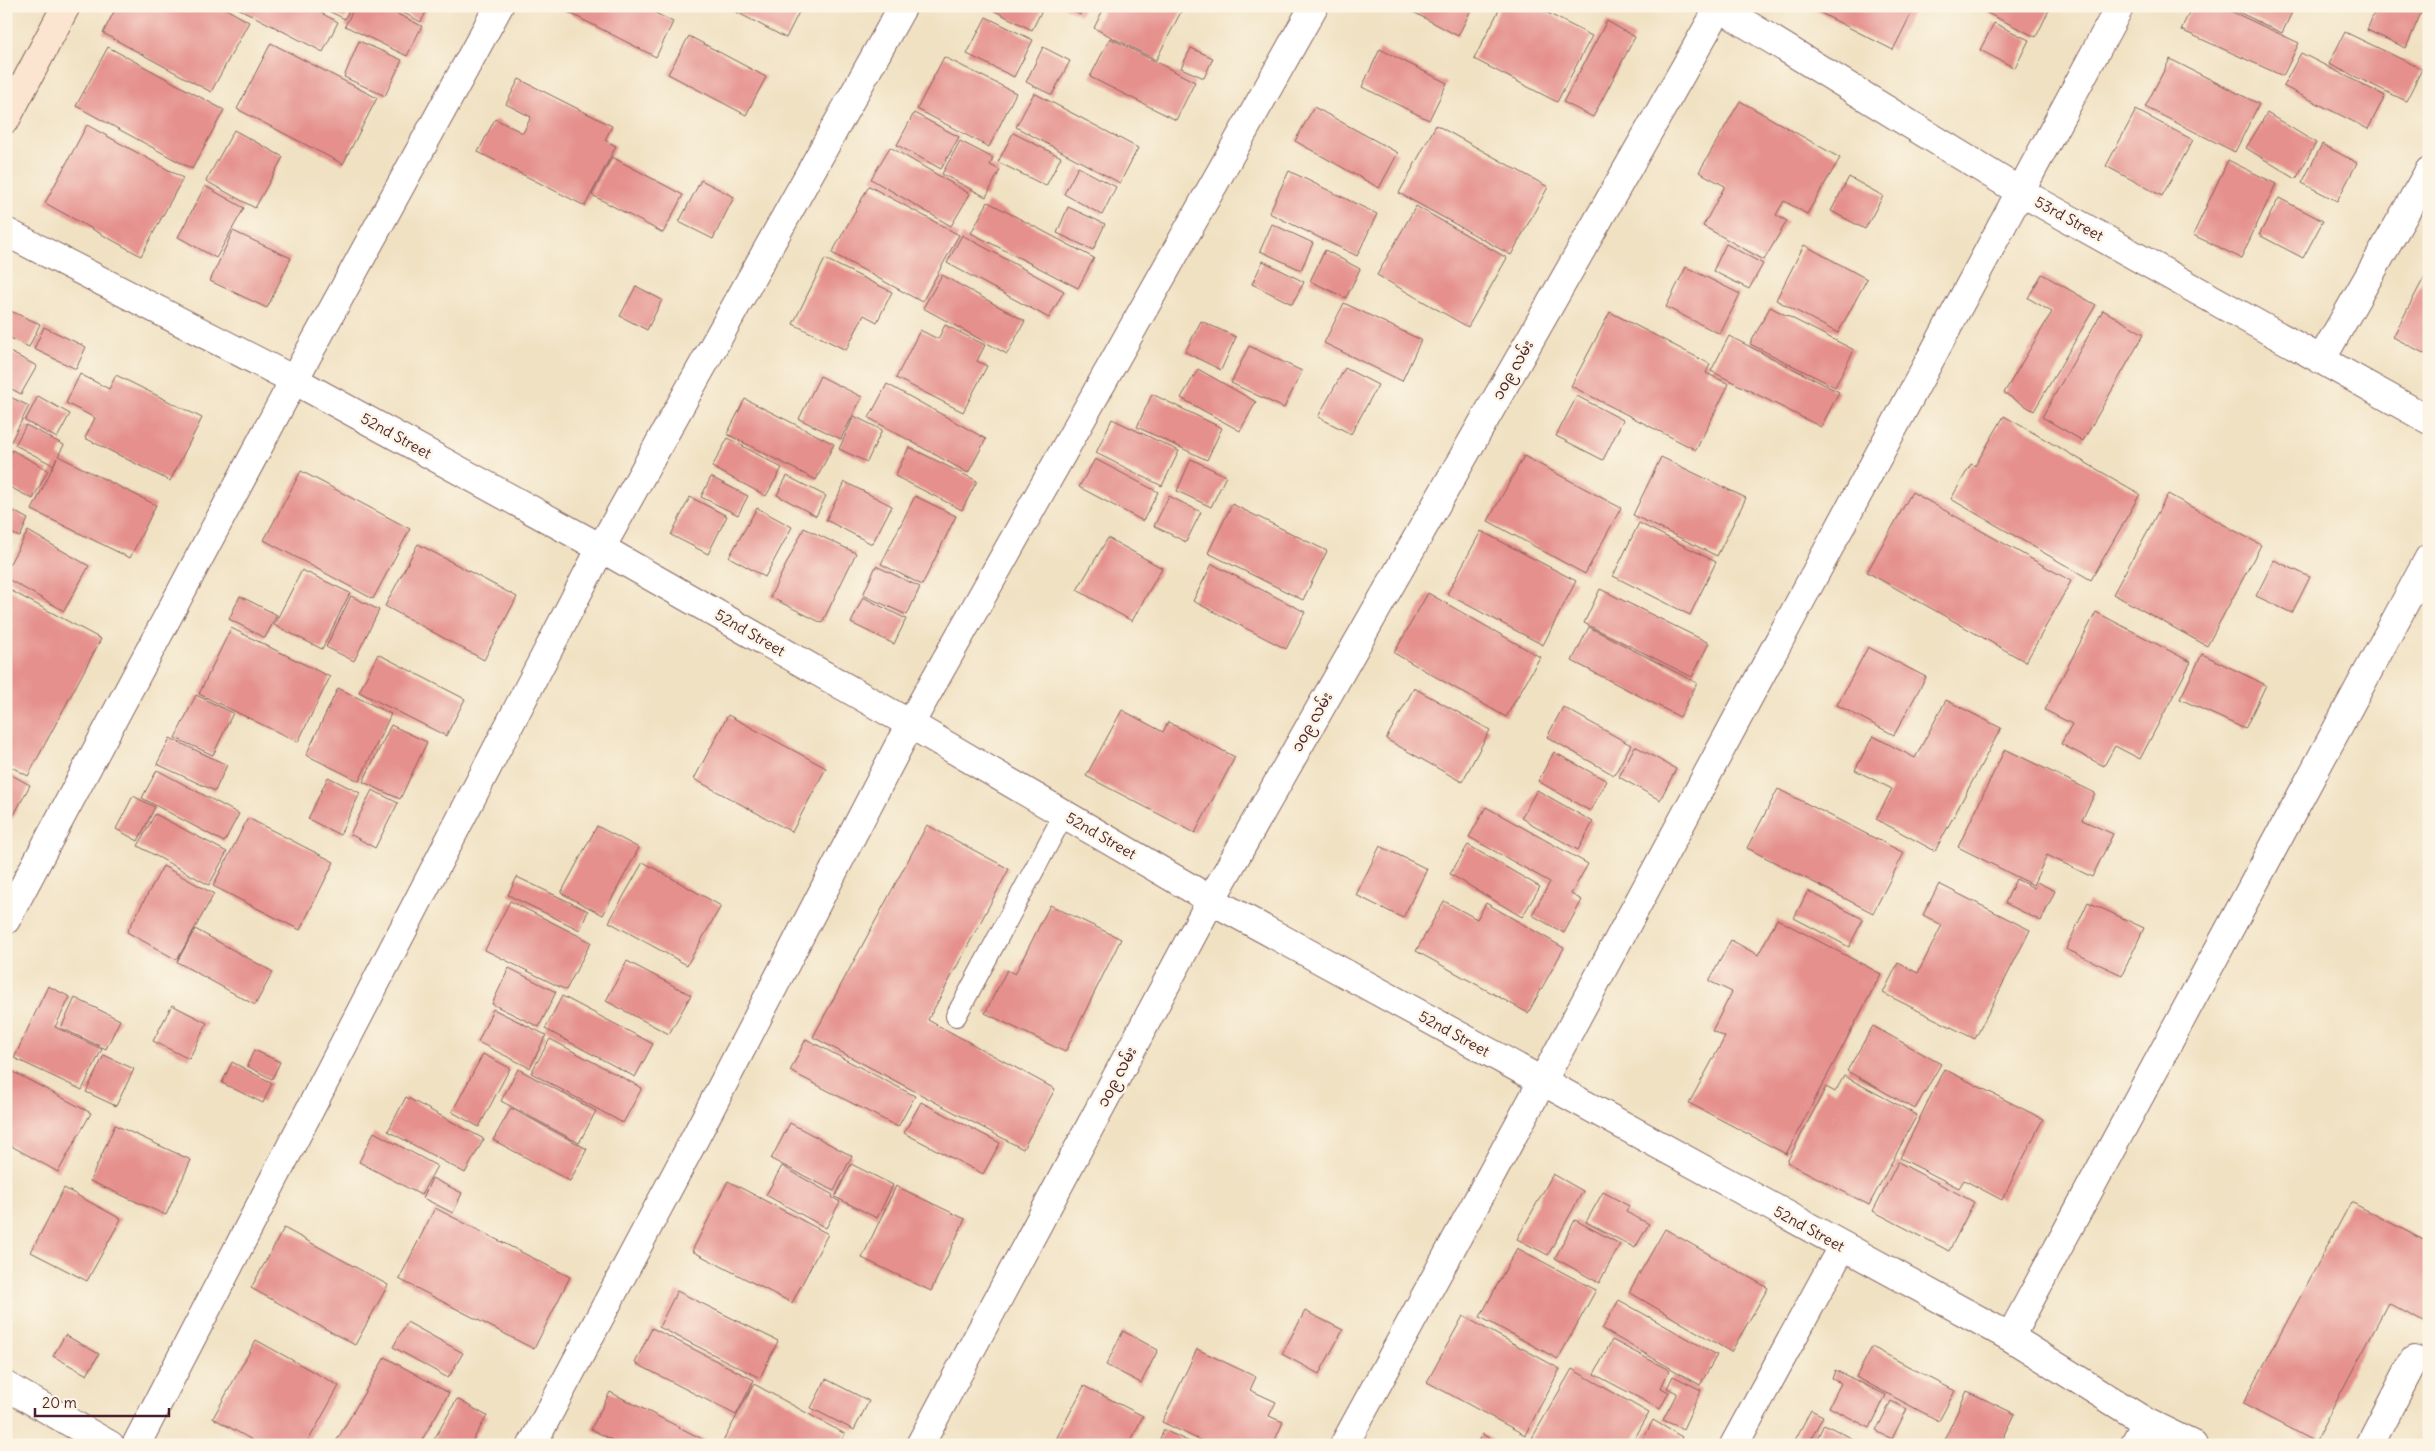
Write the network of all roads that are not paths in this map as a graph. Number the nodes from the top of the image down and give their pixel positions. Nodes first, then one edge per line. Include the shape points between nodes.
1 (66, 6) edge
2 (499, 6) edge
3 (902, 6) edge
4 (1314, 6) edge
5 (2120, 6) edge
6 (1719, 7) edge
7 (6, 119) edge
8 (2429, 171) edge
9 (2019, 191) junction
10 (6, 232) edge
11 (2321, 360) junction
12 (294, 380) junction
13 (2429, 420) edge
14 (601, 548) junction
15 (2429, 558) edge
16 (910, 724) junction
17 (1064, 814) junction
18 (1211, 900) junction
19 (6, 920) edge
20 (956, 1016) dead end
21 (1542, 1082) junction
22 (1842, 1247) junction
23 (2010, 1337) junction
24 (2414, 1360) dead end
25 (6, 1386) edge
26 (2140, 1433) edge
27 (110, 1445) edge
28 (136, 1445) edge
29 (532, 1445) edge
30 (920, 1445) edge
31 (1344, 1445) edge
32 (1734, 1445) edge
33 (2193, 1445) edge
34 (2370, 1445) edge

1 - 7 main road
2 - 12 street
3 - 14 street
4 - 16 street
5 - 9 street
6 - 9 street, 53rd Street
6 - 18 street, ၁၀၉ လမ်း
8 - 11 street
9 - 11 street, 53rd Street
9 - 21 street
10 - 12 street, 52nd Street
11 - 13 street, 53rd Street
12 - 14 street, 52nd Street
12 - 19 street
14 - 16 street, 52nd Street
14 - 28 street
15 - 23 street
16 - 17 street, 52nd Street
16 - 29 street
17 - 18 street, 52nd Street
17 - 20 lane
18 - 21 street, 52nd Street
18 - 30 street, ၁၀၉ လမ်း
21 - 22 street, 52nd Street
21 - 31 street
22 - 23 street, 52nd Street
22 - 32 street
23 - 26 street, 52nd Street
24 - 34 street
25 - 27 street
26 - 33 street, 52nd Street

